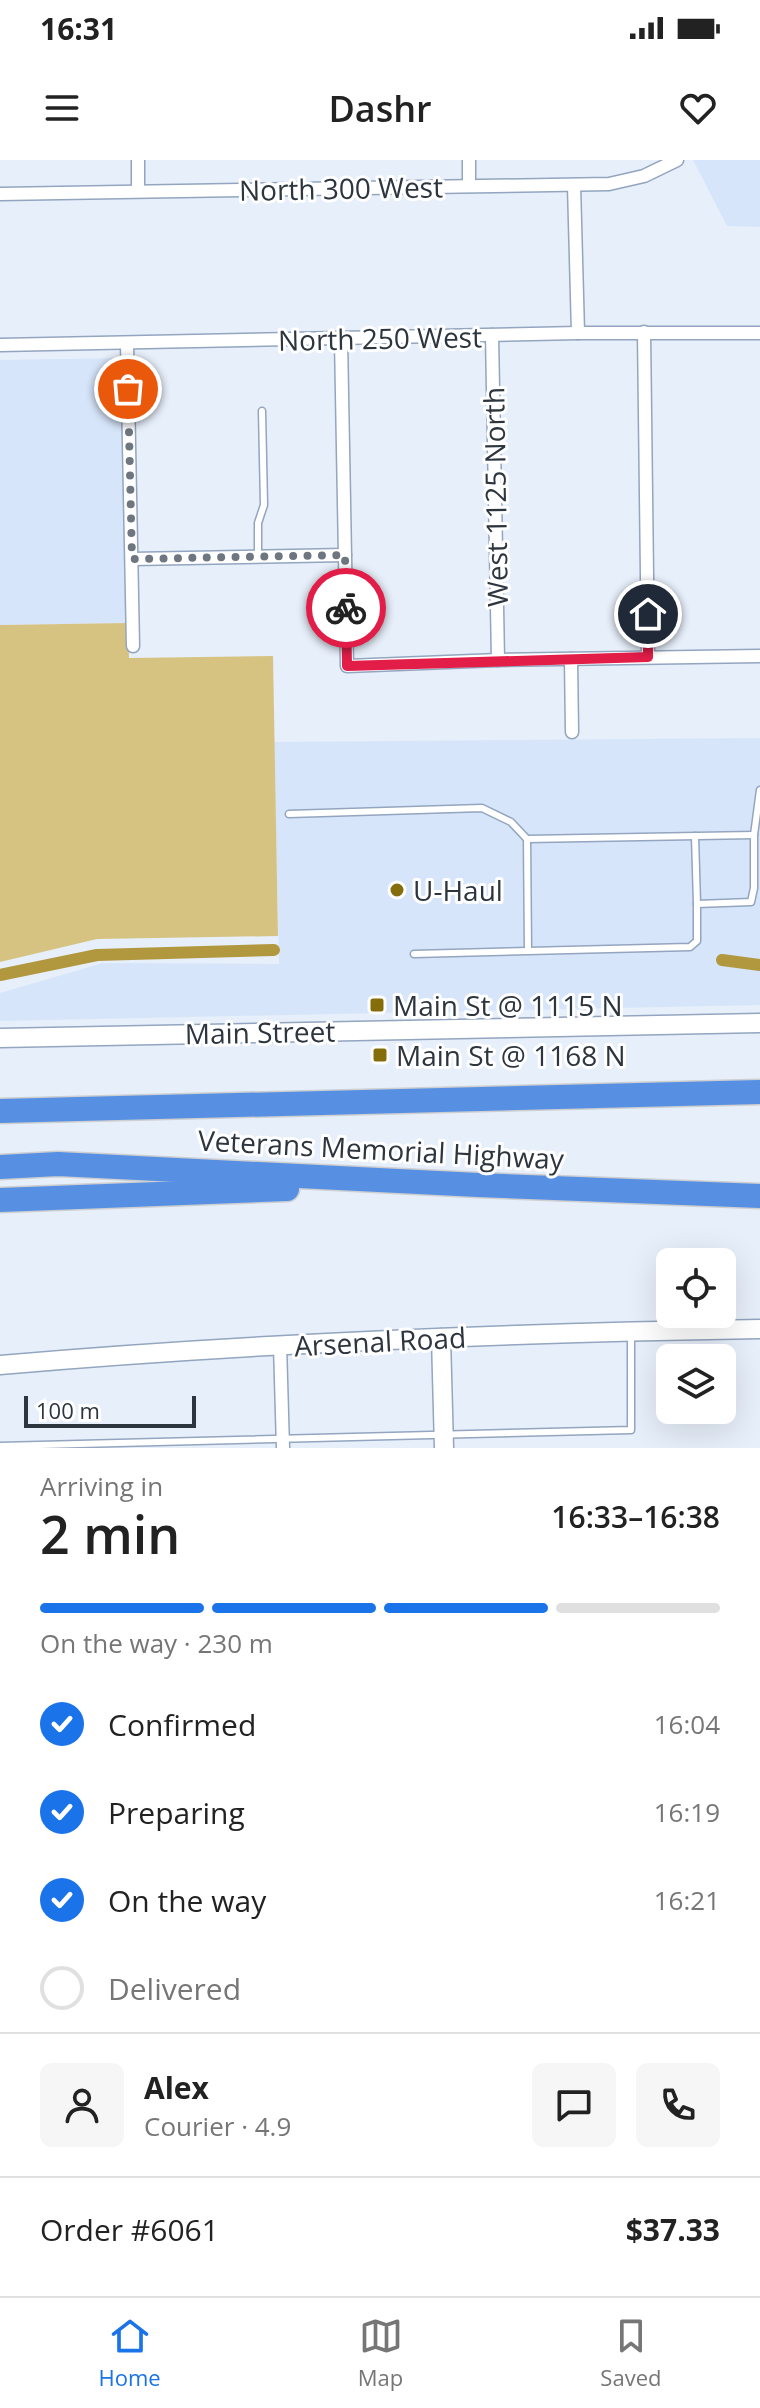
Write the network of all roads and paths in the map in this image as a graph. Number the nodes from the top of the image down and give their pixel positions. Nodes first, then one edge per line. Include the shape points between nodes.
1 (138, 160) edge
2 (469, 160) edge
3 (677, 160) edge
4 (574, 185) junction
5 (469, 186) junction
6 (138, 190) junction
7 (0, 194) edge
8 (644, 332) junction
9 (578, 333) junction
10 (760, 333) edge
11 (492, 335) junction
12 (341, 339) junction
13 (127, 343) junction
14 (0, 345) edge
15 (262, 411) dead end
16 (345, 555) junction
17 (258, 556) junction
18 (132, 559) junction
19 (133, 646) dead end
20 (760, 656) edge
21 (648, 657) junction
22 (571, 659) junction
23 (498, 660) junction
24 (572, 732) dead end
25 (760, 790) edge
26 (289, 814) dead end
27 (754, 835) junction
28 (695, 836) junction
29 (527, 839) junction
30 (757, 888) edge
31 (697, 904) junction
32 (528, 950) junction
33 (414, 954) dead end
34 (760, 1023) edge
35 (0, 1038) edge
36 (760, 1092) edge
37 (0, 1104) edge
38 (89, 1107) junction
39 (0, 1111) edge
40 (0, 1167) edge
41 (478, 1185) junction
42 (760, 1196) edge
43 (0, 1200) edge
44 (760, 1329) edge
45 (631, 1332) junction
46 (441, 1338) junction
47 (280, 1345) junction
48 (0, 1365) edge
49 (443, 1441) edge
50 (283, 1443) edge
51 (0, 1446) edge

1 - 6 street
2 - 5 street
3 - 4 street, North 300 West via 644,176
4 - 5 street, North 300 West
4 - 9 street
5 - 6 street, North 300 West
6 - 7 street, North 300 West
8 - 9 street, North 250 West
8 - 10 street, North 250 West
8 - 21 street
9 - 11 street, North 250 West
11 - 12 street, North 250 West
11 - 23 street, West 1125 North
12 - 13 street, North 250 West
12 - 16 street
13 - 14 street, North 250 West
13 - 18 street
15 - 17 lane via 264,505
16 - 17 street
16 - 23 street via 347,666
17 - 18 street
18 - 19 street
20 - 21 street
21 - 22 street
22 - 23 street
22 - 24 street
25 - 27 lane
26 - 29 lane via 482,808 511,822
27 - 28 lane
27 - 30 lane
28 - 29 lane
28 - 31 lane
29 - 32 lane
30 - 31 lane via 751,902
31 - 32 lane via 697,941 690,947
32 - 33 lane
34 - 35 street, Main Street
36 - 38 highway, Veterans Memorial Highway
37 - 38 highway
38 - 39 highway, Veterans Memorial Highway
40 - 41 highway, Veterans Memorial Highway via 58,1164
41 - 42 highway, Veterans Memorial Highway
41 - 43 highway
44 - 45 street, Arsenal Road
45 - 46 street, Arsenal Road
45 - 49 lane via 631,1430
46 - 47 street, Arsenal Road
46 - 49 street
47 - 48 street, Arsenal Road
47 - 50 street
49 - 50 lane
50 - 51 lane

